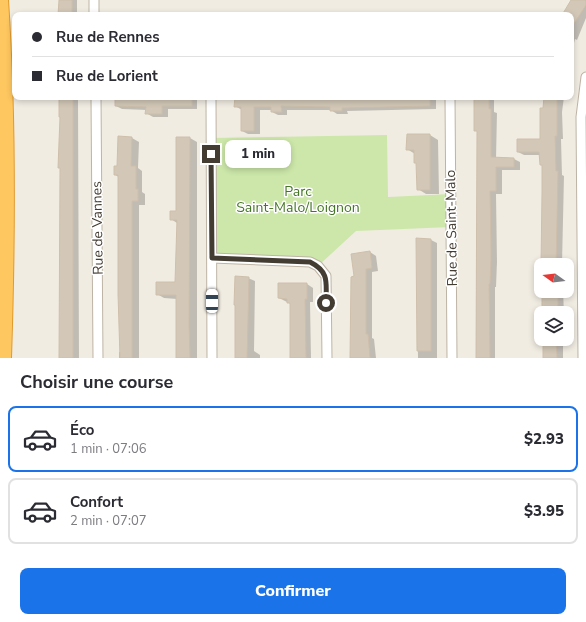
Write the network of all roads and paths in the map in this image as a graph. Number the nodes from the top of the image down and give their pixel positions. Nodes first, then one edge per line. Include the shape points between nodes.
1 (0, 0) edge
2 (94, 0) edge
3 (94, 12) edge
4 (586, 77) edge
5 (96, 100) edge
6 (211, 100) edge
7 (450, 100) edge
8 (584, 195) edge
9 (212, 258) junction
10 (585, 325) edge
11 (3, 358) edge
12 (98, 358) edge
13 (212, 358) edge
14 (327, 358) edge
15 (452, 358) edge
16 (583, 358) edge

1 - 11 highway via 7,181
2 - 3 street
4 - 8 street via 581,117
5 - 12 street, Rue de Vannes
6 - 9 street
7 - 15 street, Rue de Saint-Malo
8 - 10 street
9 - 13 street
9 - 14 street via 310,262 318,266 326,276
10 - 16 street

